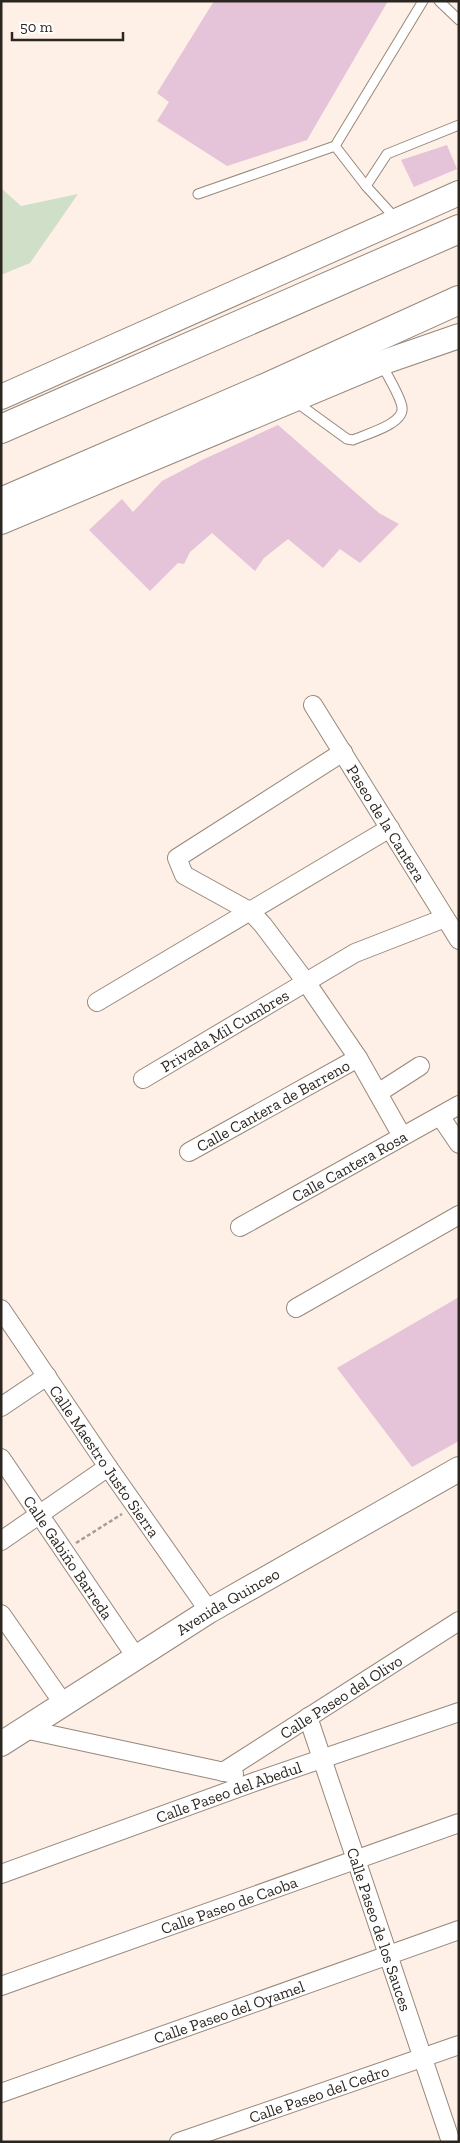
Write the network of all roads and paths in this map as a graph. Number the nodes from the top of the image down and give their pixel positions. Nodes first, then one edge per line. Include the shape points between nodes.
1 (423, 1) edge
2 (439, 1) edge
3 (459, 20) edge
4 (459, 125) edge
5 (335, 146) junction
6 (366, 186) junction
7 (459, 193) edge
8 (198, 194) dead end
9 (397, 220) junction
10 (459, 229) edge
11 (459, 300) edge
12 (459, 336) edge
13 (382, 364) junction
14 (1, 397) edge
15 (294, 400) junction
16 (1, 429) edge
17 (1, 502) edge
18 (1, 522) edge
19 (314, 705) dead end
20 (343, 752) junction
21 (390, 828) junction
22 (251, 912) junction
23 (445, 918) junction
24 (459, 940) edge
25 (306, 982) junction
26 (98, 1002) dead end
27 (358, 1058) junction
28 (420, 1066) dead end
29 (143, 1079) dead end
30 (378, 1093) junction
31 (459, 1104) edge
32 (440, 1116) junction
33 (402, 1136) junction
34 (459, 1144) edge
35 (189, 1152) dead end
36 (459, 1215) edge
37 (240, 1227) dead end
38 (296, 1308) dead end
39 (1, 1309) edge
40 (47, 1376) junction
41 (1, 1407) edge
42 (1, 1458) edge
43 (108, 1467) junction
44 (459, 1469) edge
45 (135, 1506) junction
46 (40, 1514) junction
47 (1, 1541) edge
48 (65, 1551) junction
49 (209, 1611) junction
50 (1, 1614) edge
51 (459, 1621) edge
52 (136, 1657) junction
53 (63, 1703) junction
54 (459, 1712) edge
55 (308, 1718) junction
56 (24, 1729) junction
57 (1, 1744) edge
58 (322, 1758) junction
59 (223, 1772) junction
60 (257, 1781) junction
61 (459, 1824) edge
62 (356, 1861) junction
63 (1, 1874) edge
64 (459, 1930) edge
65 (388, 1954) junction
66 (1, 1986) edge
67 (459, 2045) edge
68 (422, 2058) junction
69 (1, 2093) edge
70 (179, 2142) edge
71 (451, 2142) edge

1 - 5 lane
2 - 3 lane
4 - 6 lane via 387,154
5 - 6 lane
5 - 8 lane
6 - 9 lane
7 - 9 main road
9 - 14 main road
10 - 16 highway
11 - 17 highway
12 - 13 main road
13 - 15 main road
13 - 15 lane via 402,408 400,417 353,440 341,436
15 - 18 main road
19 - 20 street, Paseo de la Cantera
20 - 21 street, Paseo de la Cantera
20 - 22 street via 177,858 184,875
21 - 22 street
21 - 23 street, Paseo de la Cantera
22 - 25 street
22 - 26 street
23 - 24 street, Paseo de la Cantera
23 - 25 street, Privada Mil Cumbres via 355,953
25 - 27 street
25 - 29 street, Privada Mil Cumbres
27 - 30 street
27 - 35 street, Calle Cantera de Barreno
28 - 30 street
30 - 33 street
31 - 32 street, Calle Cantera Rosa
32 - 33 street, Calle Cantera Rosa
32 - 34 street
33 - 37 street, Calle Cantera Rosa
36 - 38 street
39 - 40 street, Calle Maestro Justo Sierra
40 - 41 street
40 - 43 street, Calle Maestro Justo Sierra
42 - 46 street, Calle Gabiño Barreda
43 - 45 street, Calle Maestro Justo Sierra
43 - 46 street
44 - 49 main road, Avenida Quinceo
45 - 48 path
45 - 49 street, Calle Maestro Justo Sierra
46 - 47 street
46 - 48 street, Calle Gabiño Barreda
48 - 52 street, Calle Gabiño Barreda
49 - 52 main road, Avenida Quinceo
50 - 53 street
51 - 55 street, Calle Paseo del Olivo
52 - 53 main road, Avenida Quinceo
53 - 56 main road, Avenida Quinceo
54 - 58 street, Calle Paseo del Abedul
55 - 58 street, Calle Paseo de los Sauces
55 - 59 street, Calle Paseo del Olivo
56 - 57 main road, Avenida Quinceo
56 - 59 street
58 - 60 street, Calle Paseo del Abedul
58 - 62 street, Calle Paseo de los Sauces
59 - 60 street
60 - 63 street, Calle Paseo del Abedul
61 - 62 street, Calle Paseo de Caoba
62 - 65 street, Calle Paseo de los Sauces
62 - 66 street, Calle Paseo de Caoba
64 - 65 street, Calle Paseo del Oyamel
65 - 68 street, Calle Paseo de los Sauces
65 - 69 street, Calle Paseo del Oyamel
67 - 68 street, Calle Paseo del Cedro
68 - 70 street, Calle Paseo del Cedro
68 - 71 street, Calle Paseo de los Sauces

